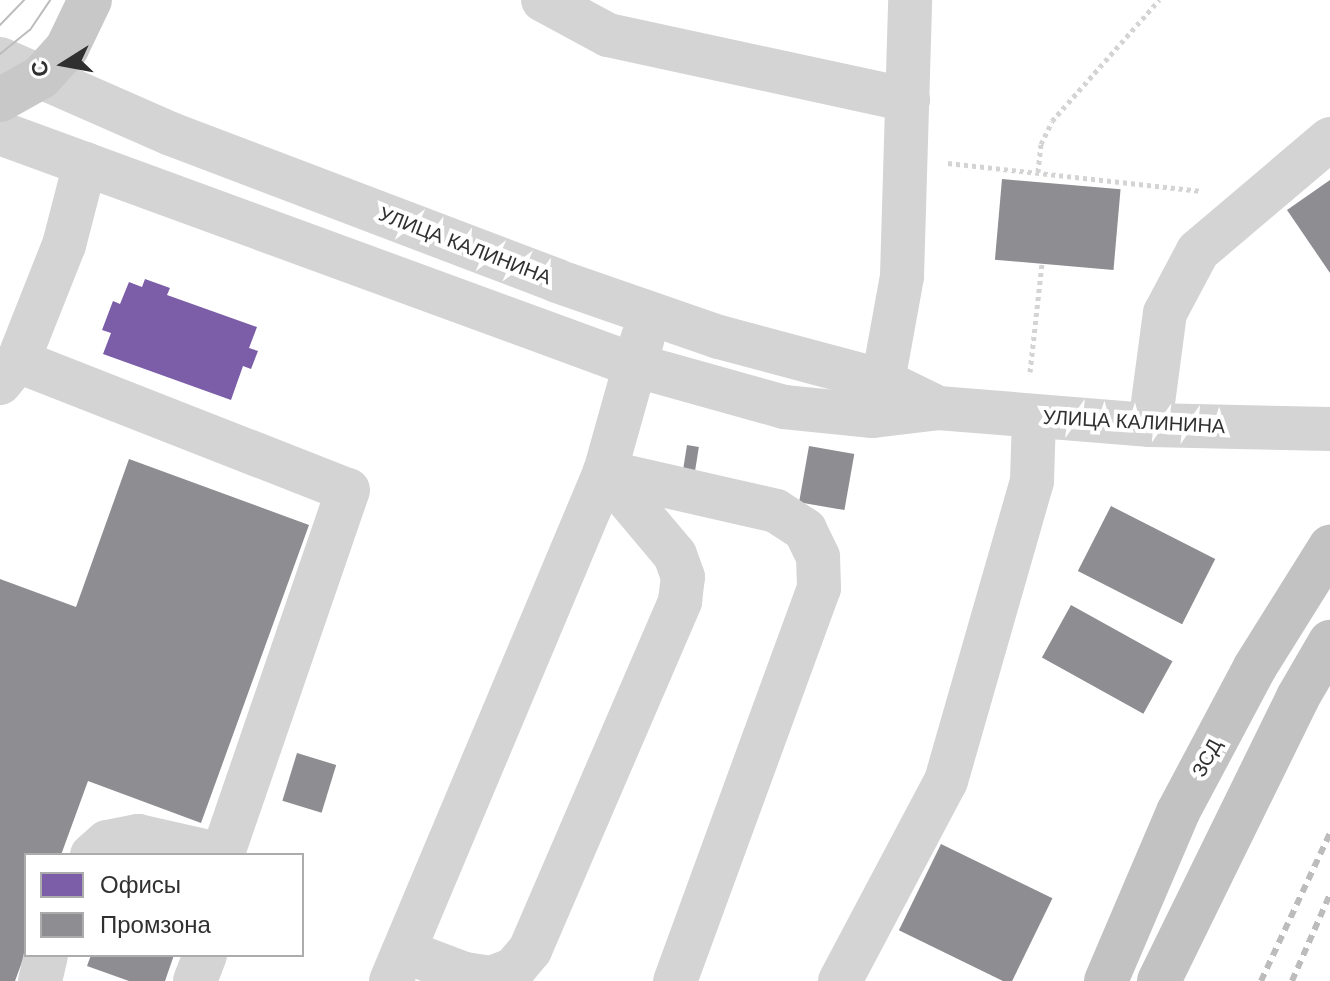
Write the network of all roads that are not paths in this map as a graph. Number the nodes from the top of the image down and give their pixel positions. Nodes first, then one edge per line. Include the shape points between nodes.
1 (90, 0) edge
2 (543, 0) edge
3 (910, 0) edge
4 (0, 59) edge
5 (41, 77) junction
6 (0, 100) edge
7 (908, 100) junction
8 (0, 107) edge
9 (0, 133) edge
10 (1330, 139) edge
11 (68, 158) junction
12 (650, 315) junction
13 (634, 365) junction
14 (9, 372) edge
15 (883, 381) junction
16 (938, 408) junction
17 (1034, 418) junction
18 (1150, 425) junction
19 (1330, 429) edge
20 (605, 472) junction
21 (1330, 547) edge
22 (1330, 642) edge
23 (94, 853) edge
24 (213, 853) edge
25 (223, 853) edge
26 (46, 957) edge
27 (204, 957) edge
28 (398, 966) edge
29 (40, 981) edge
30 (195, 981) edge
31 (675, 981) edge
32 (840, 981) edge
33 (1106, 981) edge
34 (1159, 981) edge

1 - 5 main road via 67,48
2 - 7 street via 608,35
3 - 7 street
4 - 5 street, УЛИЦА КАЛИНИНА
5 - 6 main road
5 - 12 street, УЛИЦА КАЛИНИНА via 171,134
7 - 15 street via 902,276
8 - 11 street
9 - 11 street, УЛИЦА КАЛИНИНА
10 - 18 street via 1198,251 1165,313
11 - 13 street, УЛИЦА КАЛИНИНА
11 - 14 street via 64,245
12 - 13 street
12 - 15 street, УЛИЦА КАЛИНИНА
13 - 16 street, УЛИЦА КАЛИНИНА via 784,407 873,416
13 - 20 street
14 - 25 street via 348,490
15 - 16 street, УЛИЦА КАЛИНИНА
16 - 17 street, УЛИЦА КАЛИНИНА
17 - 18 street, УЛИЦА КАЛИНИНА
17 - 32 street via 1032,481 946,781
18 - 19 street, УЛИЦА КАЛИНИНА
20 - 28 street
20 - 28 street via 675,555 683,577 680,601 530,950 514,969 491,978
20 - 31 street via 776,511 805,530 818,557 819,588
21 - 33 highway, ЗСД via 1255,667 1178,812
22 - 34 highway via 1237,816
23 - 24 street via 107,842 138,836
26 - 29 street
27 - 30 street

